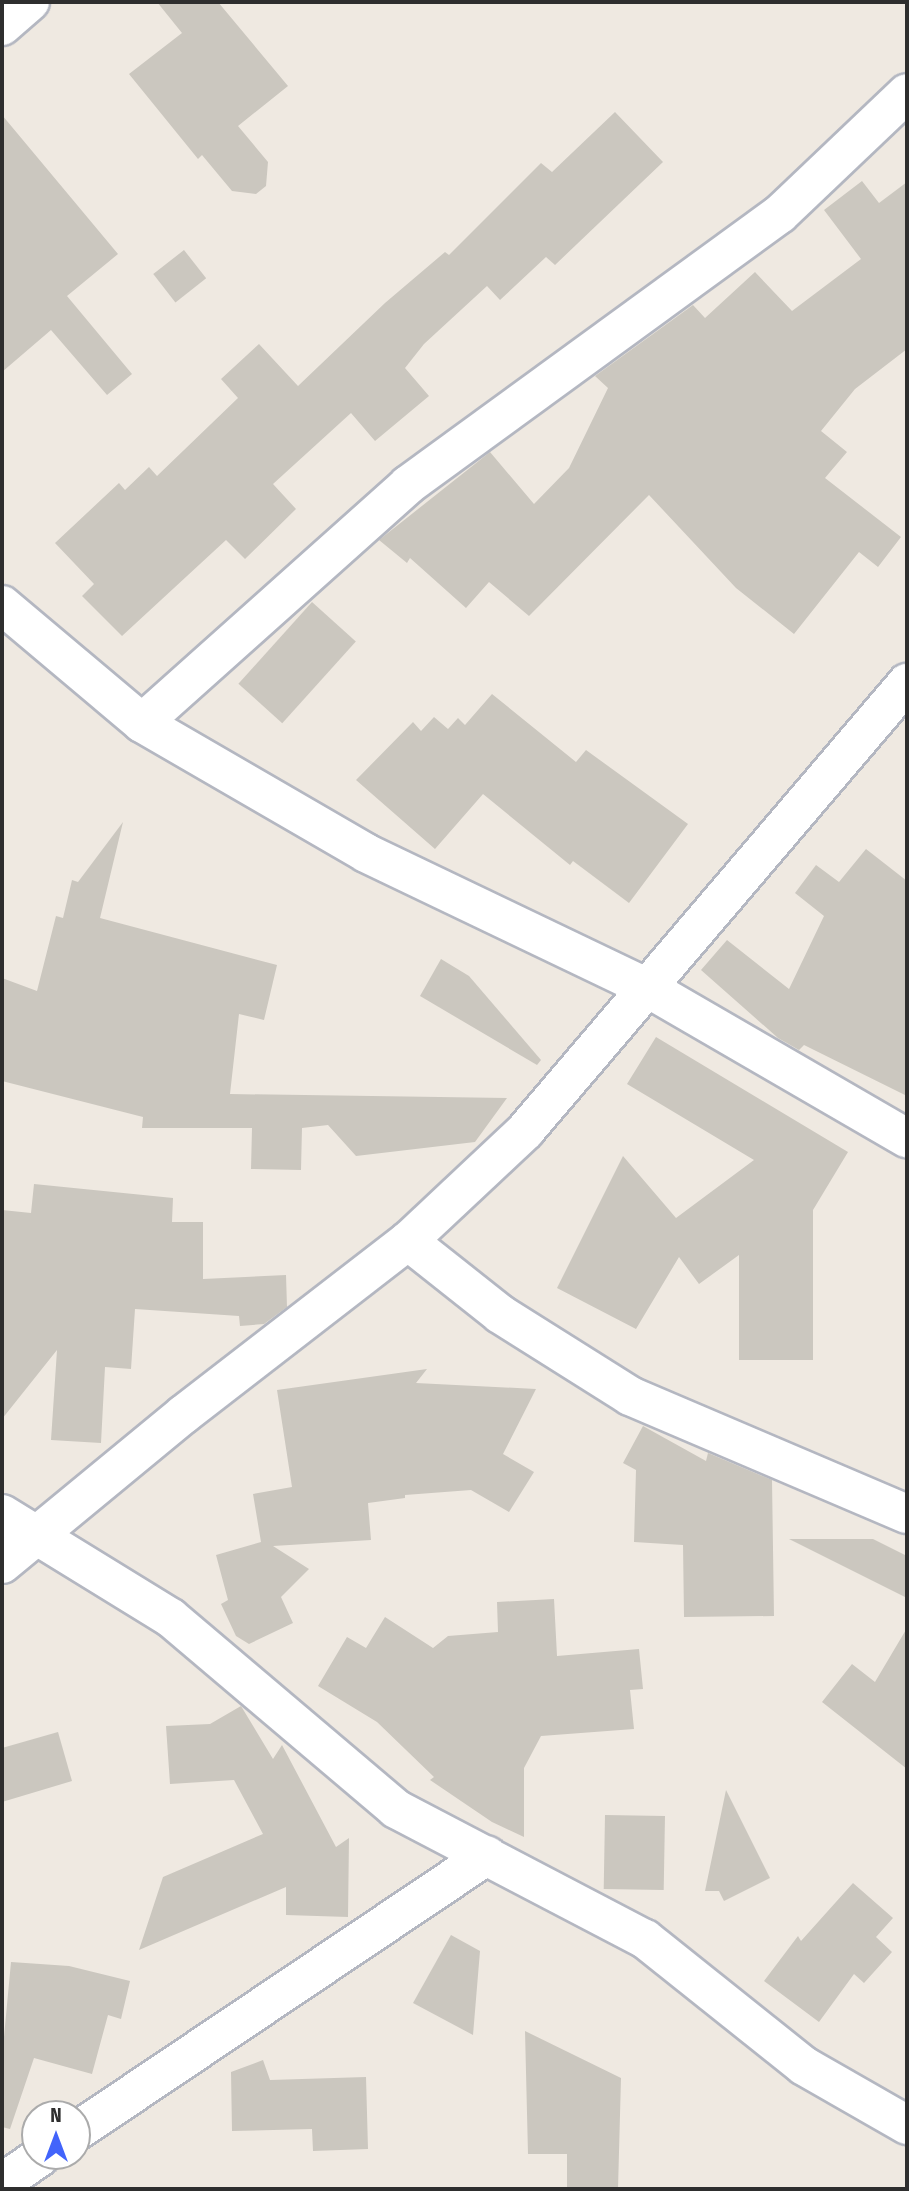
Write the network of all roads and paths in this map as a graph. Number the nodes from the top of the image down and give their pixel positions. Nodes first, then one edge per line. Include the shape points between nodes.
1 (30, 2) edge
2 (2, 26) edge
3 (907, 93) edge
4 (2, 605) edge
5 (907, 683) edge
6 (142, 723) junction
7 (646, 987) junction
8 (907, 1138) edge
9 (408, 1241) junction
10 (2, 1514) edge
11 (907, 1514) edge
12 (35, 1539) junction
13 (2, 1564) edge
14 (487, 1856) junction
15 (91, 2122) edge
16 (907, 2125) edge
17 (21, 2170) edge
18 (2, 2183) edge

1 - 2 street
3 - 6 street via 780,214 408,485
4 - 6 street
5 - 7 street
6 - 7 street via 366,853
7 - 8 street
7 - 9 street via 525,1131
9 - 11 street via 500,1314 631,1396
9 - 12 street via 184,1414
10 - 12 street
12 - 13 street
12 - 14 street via 172,1618 396,1809
14 - 15 street
14 - 16 street via 645,1939 804,2066
17 - 18 street

